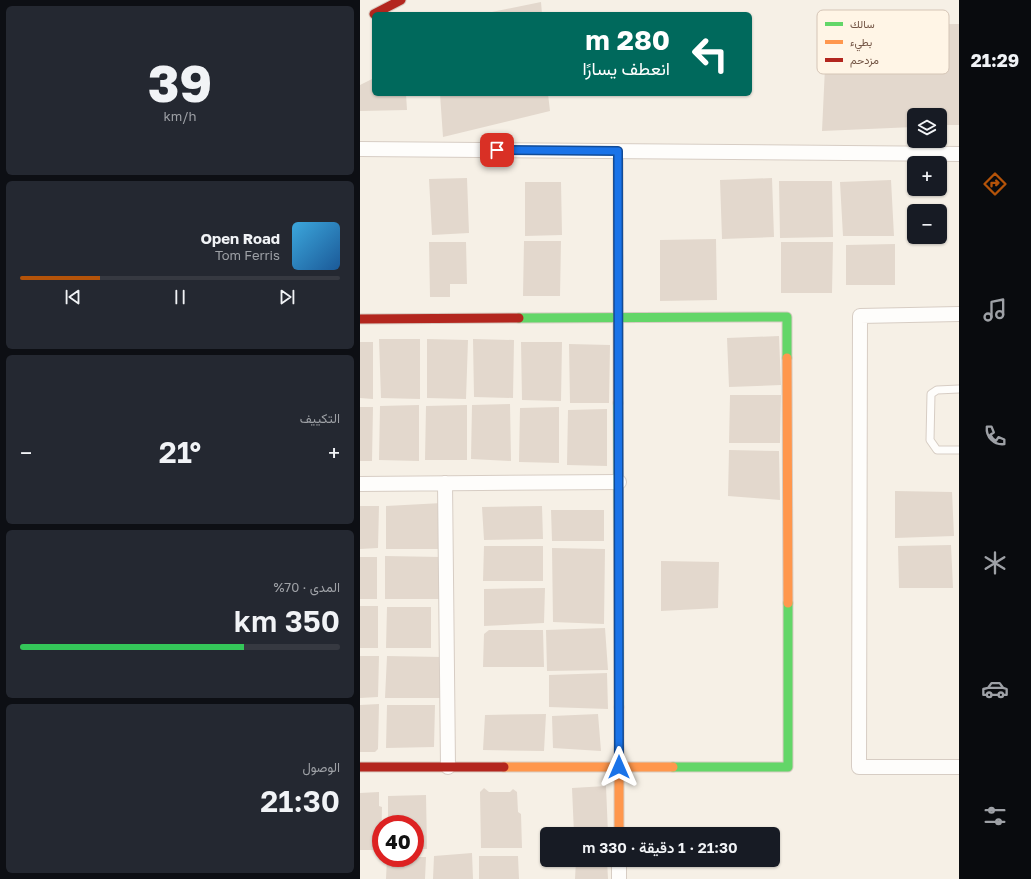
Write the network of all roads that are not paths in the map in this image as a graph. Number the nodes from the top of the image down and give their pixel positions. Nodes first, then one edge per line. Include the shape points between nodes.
1 (401, 0) edge
2 (378, 12) edge
3 (360, 149) edge
4 (618, 151) junction
5 (959, 154) edge
6 (959, 314) edge
7 (618, 318) junction
8 (360, 319) edge
9 (959, 389) edge
10 (959, 450) edge
11 (619, 482) junction
12 (445, 483) junction
13 (360, 484) edge
14 (360, 767) edge
15 (448, 767) junction
16 (619, 767) junction
17 (959, 767) edge
18 (619, 827) edge
19 (619, 867) edge
20 (619, 879) edge

1 - 2 street
3 - 4 street
4 - 5 street
4 - 7 street
6 - 17 street via 860,316 860,766
7 - 8 street
7 - 11 street
7 - 16 street via 787,317 788,767
9 - 10 lane via 937,390 931,394 930,440 937,450
11 - 12 street
11 - 16 street
12 - 13 street
12 - 15 street
14 - 15 street
15 - 16 street
16 - 18 street
19 - 20 street

